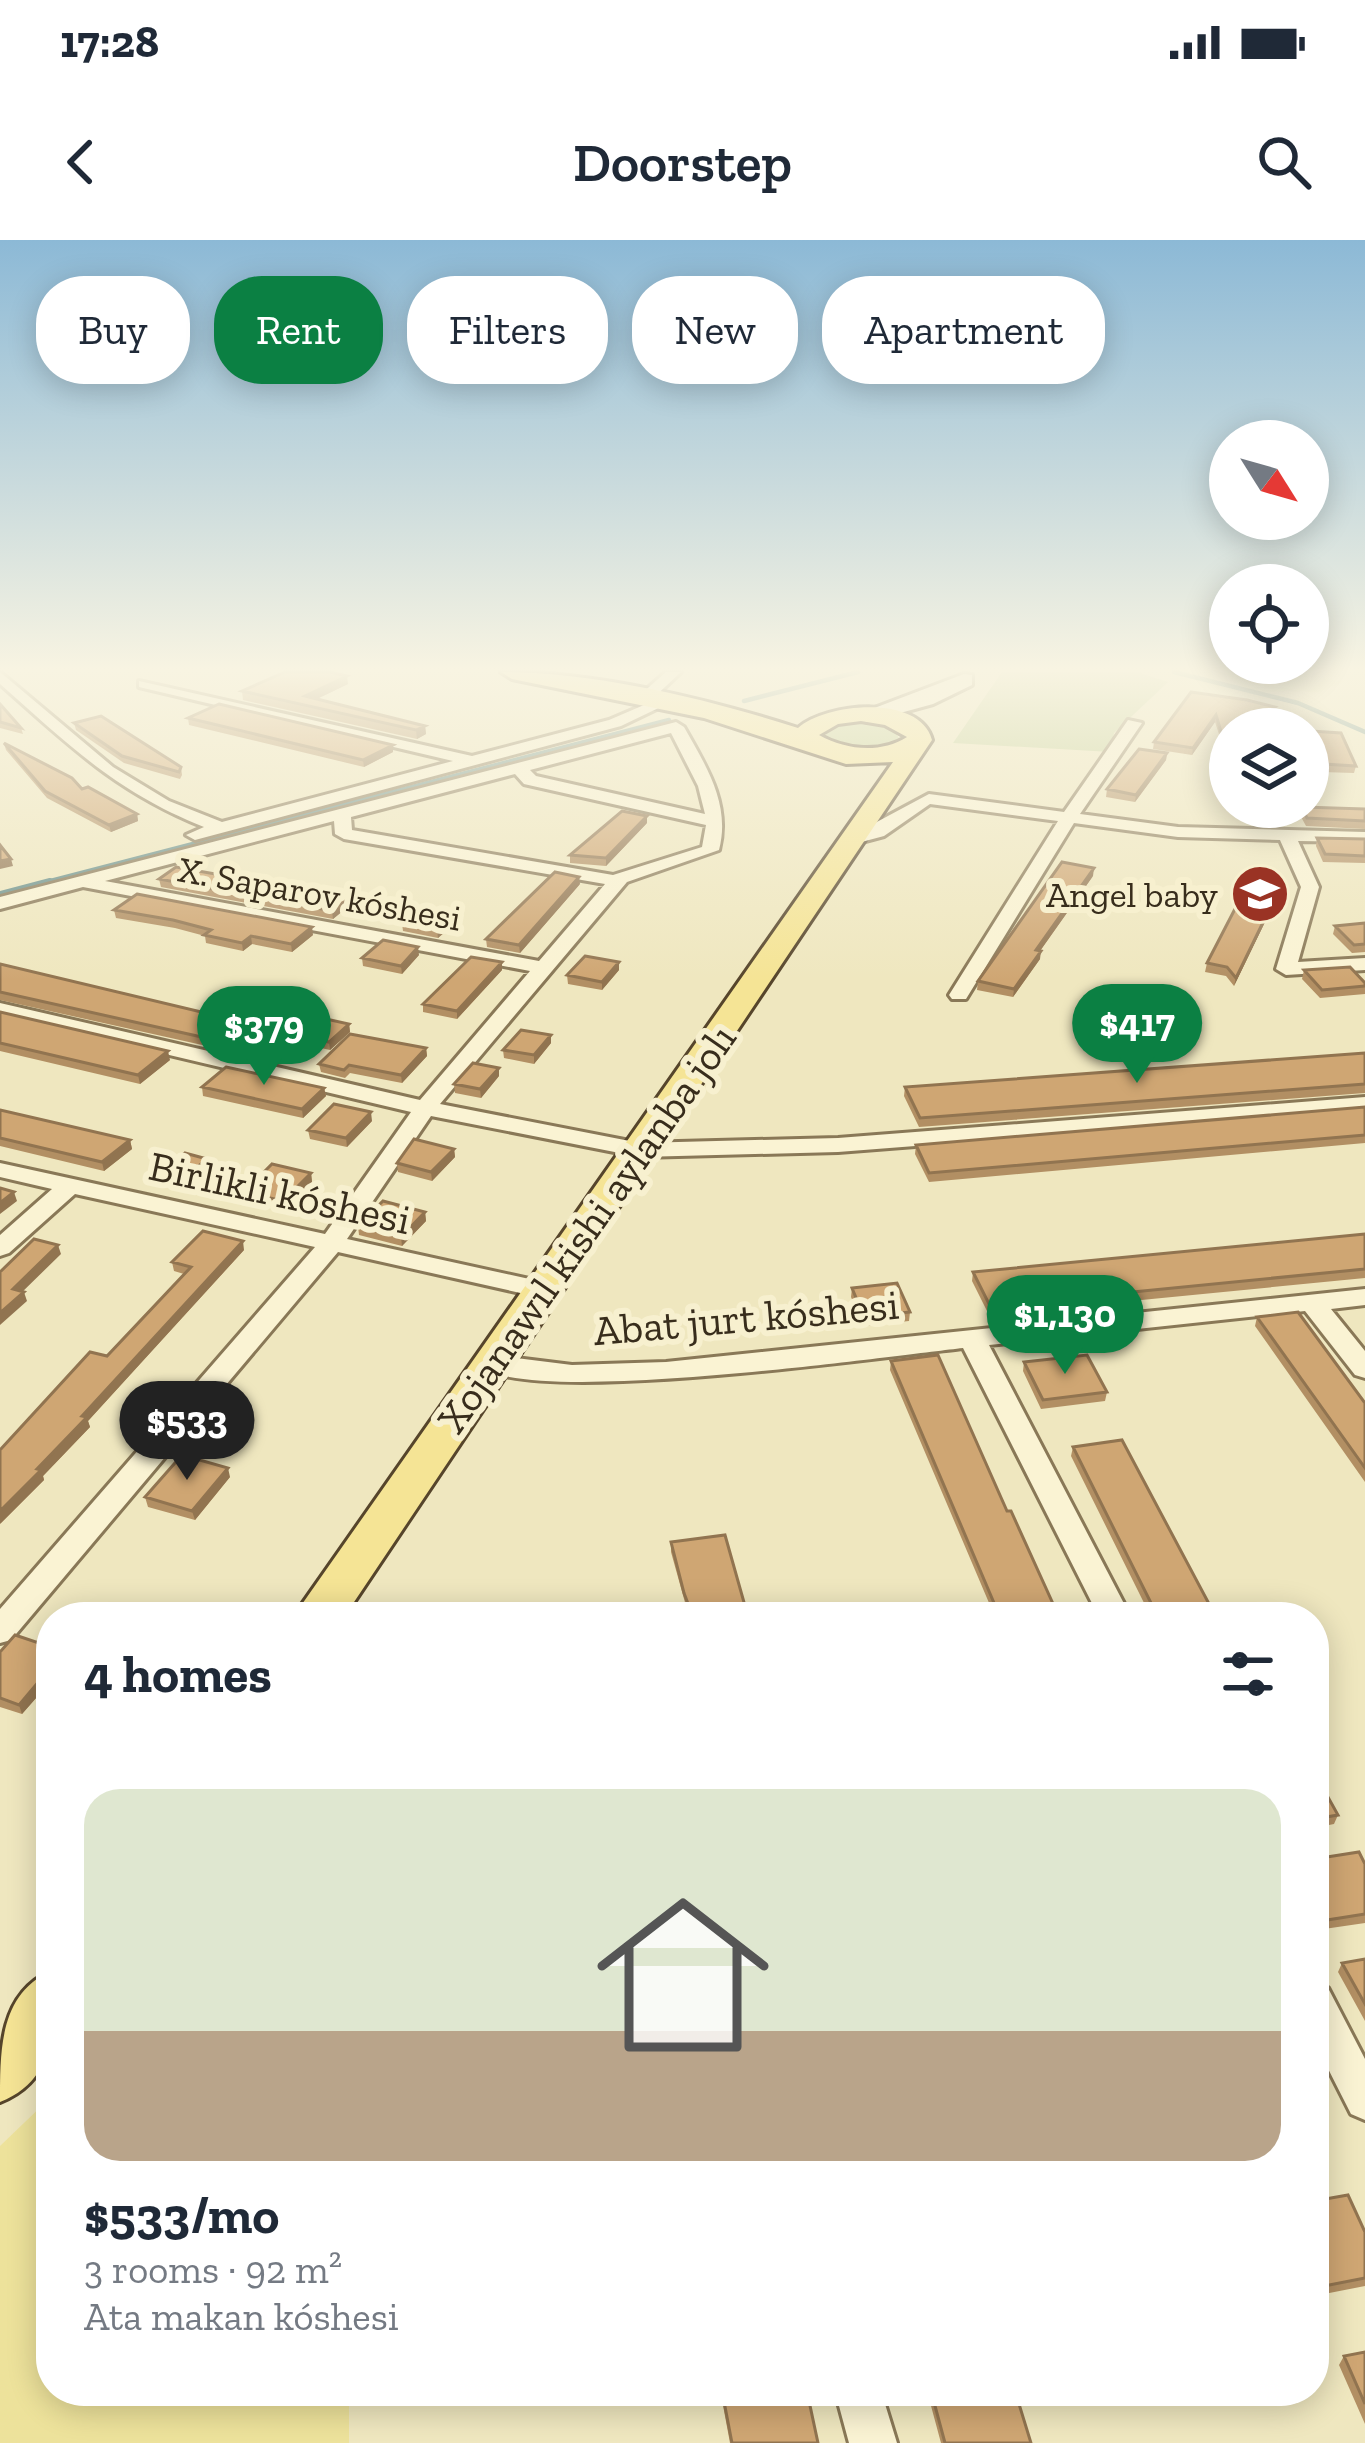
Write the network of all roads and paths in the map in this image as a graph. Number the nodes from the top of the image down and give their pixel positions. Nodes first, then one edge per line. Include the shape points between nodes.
1 (113, 775) edge
2 (420, 775) edge
3 (501, 775) edge
4 (524, 775) edge
5 (702, 775) edge
6 (845, 775) edge
7 (897, 775) edge
8 (1098, 775) edge
9 (342, 817) junction
10 (1069, 817) junction
11 (713, 821) junction
12 (221, 828) junction
13 (1286, 834) junction
14 (1365, 837) edge
15 (854, 839) junction
16 (617, 881) junction
17 (81, 883) junction
18 (0, 885) edge
19 (0, 903) edge
20 (1365, 964) edge
21 (547, 968) junction
22 (959, 995) dead end
23 (0, 1010) edge
24 (1365, 1104) edge
25 (424, 1108) junction
26 (640, 1150) junction
27 (0, 1170) edge
28 (68, 1187) junction
29 (332, 1243) junction
30 (0, 1248) edge
31 (543, 1290) junction
32 (1365, 1297) edge
33 (1312, 1303) junction
34 (972, 1339) junction
35 (492, 1364) junction
36 (1365, 1369) edge
37 (328, 1602) edge
38 (1107, 1602) edge
39 (0, 1631) edge
40 (36, 2021) edge
41 (1329, 2030) edge
42 (0, 2072) edge
43 (1365, 2100) edge
44 (862, 2406) edge
45 (872, 2443) edge

1 - 12 street
2 - 12 street
3 - 9 street
4 - 11 street
5 - 11 street
6 - 15 main road via 853,784
7 - 15 main road, Xojanawıl kishi aylanba jolı
8 - 10 street
9 - 16 street via 344,834
9 - 17 street
10 - 13 street via 1178,832
10 - 15 street via 929,799 907,805 886,832
10 - 22 street
11 - 16 street via 710,850
12 - 18 street
13 - 14 street
13 - 20 street via 1310,887 1286,969
15 - 26 main road, Xojanawıl kishi aylanba jolı
16 - 21 street
17 - 19 street
17 - 21 street, X. Saparov kóshesi
21 - 25 street
23 - 25 street
24 - 26 street via 858,1144
25 - 26 street
25 - 29 street
26 - 31 main road, Xojanawıl kishi aylanba jolı
27 - 28 street, Birlikli kóshesi
28 - 29 street, Birlikli kóshesi
28 - 30 street
29 - 31 street, Birlikli kóshesi
29 - 39 street
31 - 35 main road, Xojanawıl kishi aylanba jolı
32 - 33 street, Abat jurt kóshesi
33 - 34 street, Abat jurt kóshesi
33 - 36 street
34 - 35 street, Abat jurt kóshesi via 666,1371 572,1374
34 - 38 street
35 - 37 main road, Xojanawıl kishi aylanba jolı
40 - 42 main road
41 - 43 street
44 - 45 street

